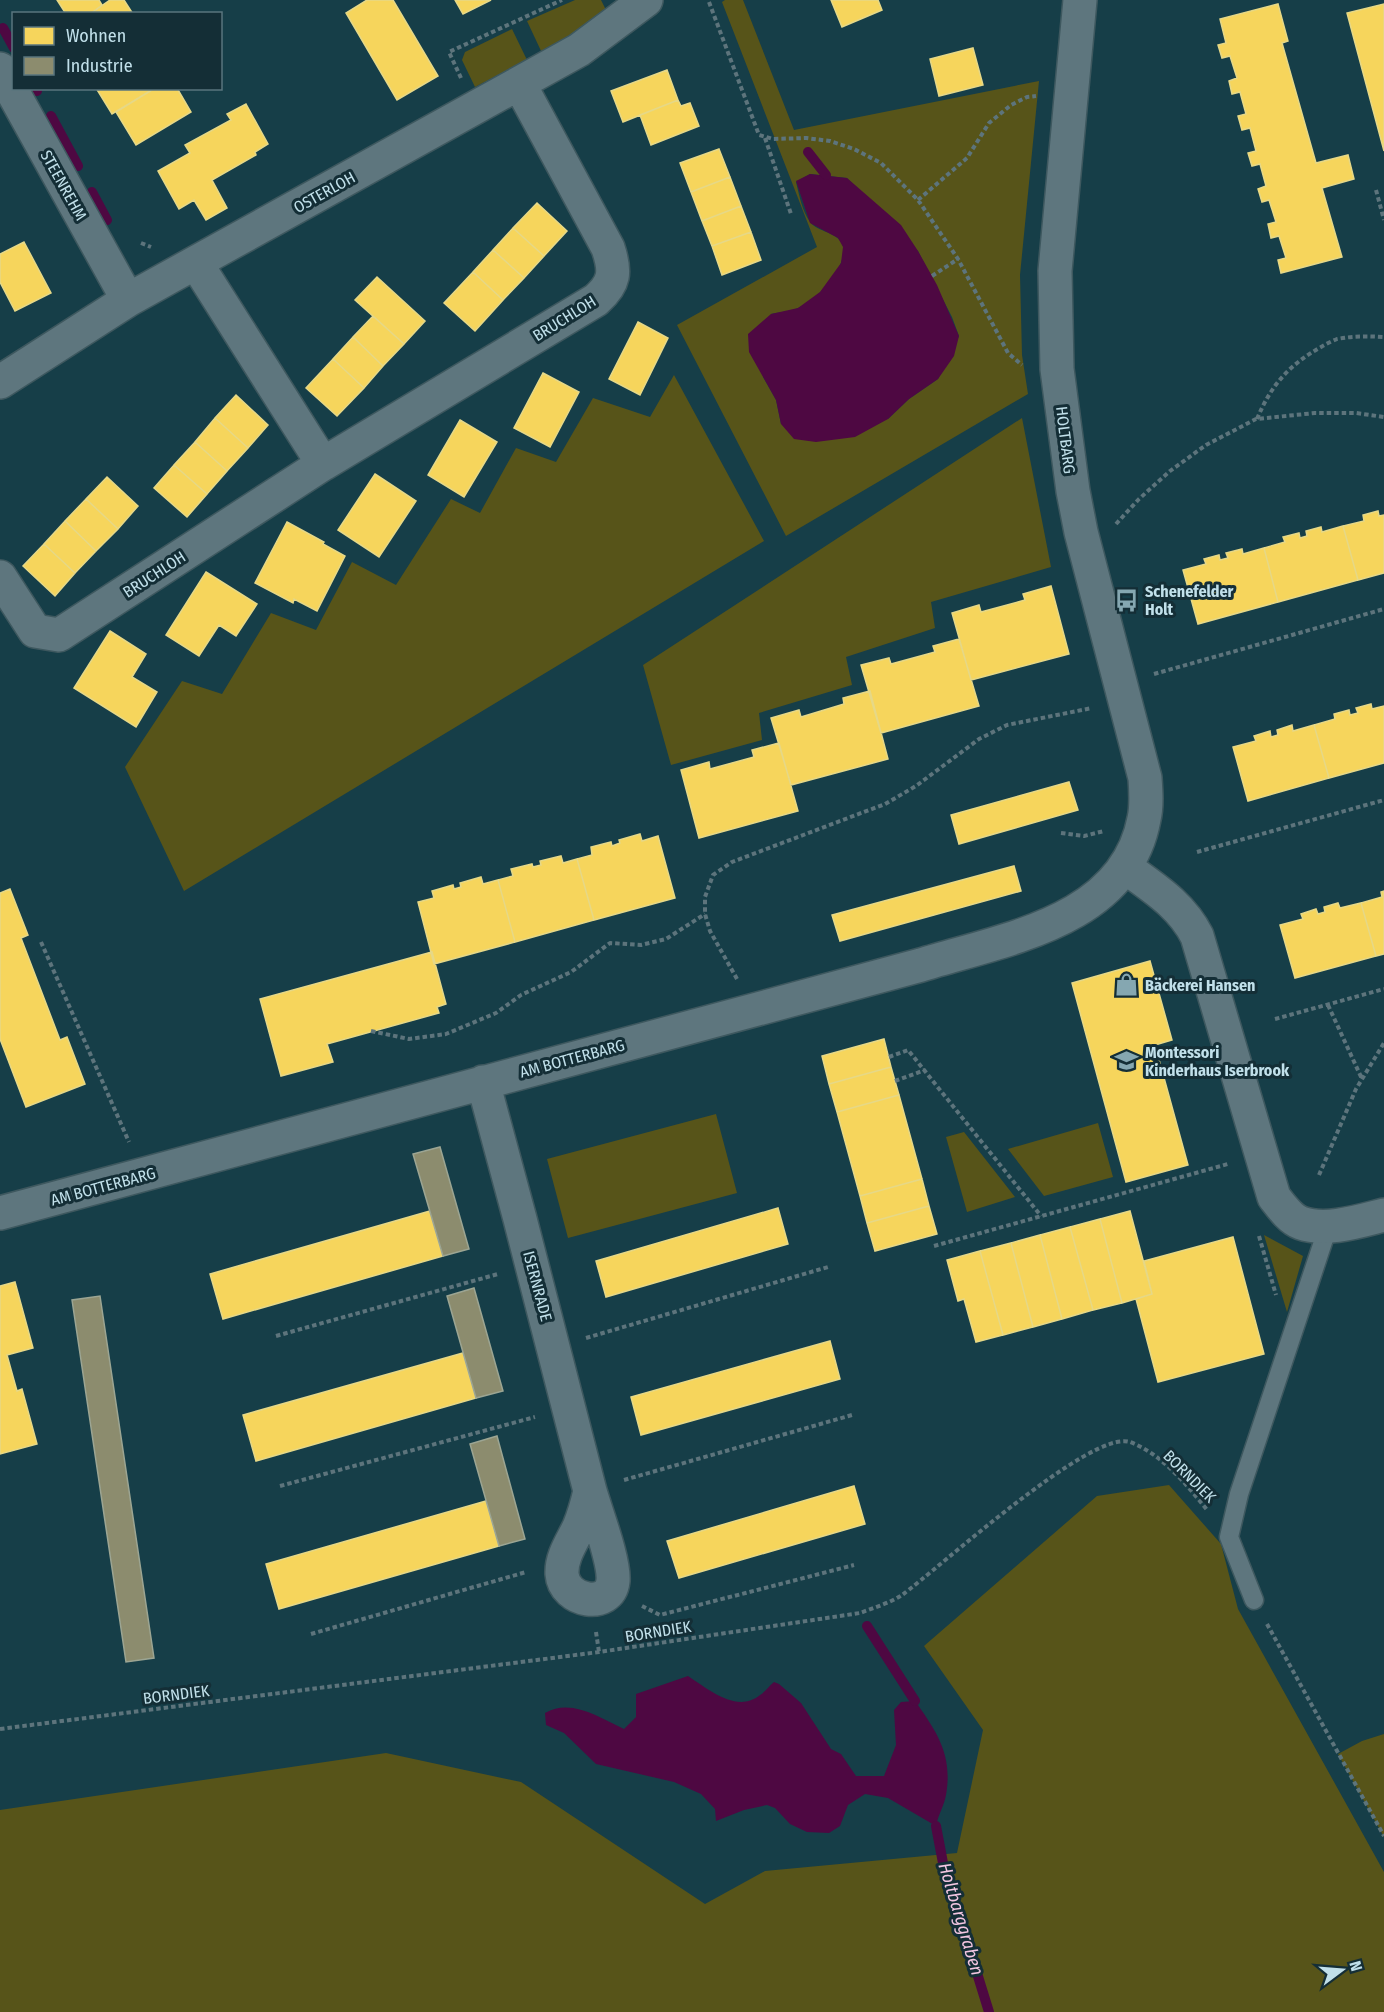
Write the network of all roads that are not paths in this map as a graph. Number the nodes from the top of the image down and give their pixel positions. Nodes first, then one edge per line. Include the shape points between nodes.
1 (646, 0) edge
2 (1080, 0) edge
3 (0, 69) edge
4 (520, 85) junction
5 (196, 263) junction
6 (128, 300) junction
7 (0, 382) edge
8 (323, 464) junction
9 (0, 577) edge
10 (1125, 867) junction
11 (483, 1082) junction
12 (0, 1213) edge
13 (1384, 1215) edge
14 (1328, 1227) junction
15 (603, 1486) road end
16 (1254, 1600) road end

1 - 4 street, OSTERLOH via 579,50
2 - 10 street, HOLTBARG via 1055,272 1058,369 1072,490 1145,778 1142,831
3 - 6 street, STEENREHM
4 - 5 street, OSTERLOH
4 - 8 street, BRUCHLOH via 608,248 613,278 596,300
5 - 6 street, OSTERLOH
5 - 8 street
6 - 7 street, OSTERLOH
8 - 9 street, BRUCHLOH via 59,635 35,631
10 - 11 street, AM BOTTERBARG via 1085,906 1049,926 921,965
10 - 14 street via 1168,898 1189,919 1197,936 1274,1197 1301,1223
11 - 12 street, AM BOTTERBARG
11 - 15 street, ISERNRADE via 520,1219
13 - 14 street
14 - 16 lane via 1239,1494 1229,1537

